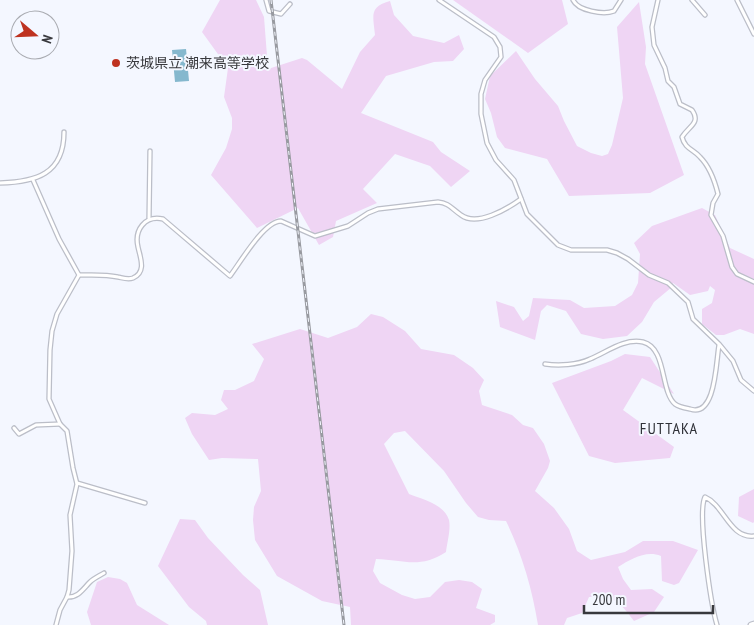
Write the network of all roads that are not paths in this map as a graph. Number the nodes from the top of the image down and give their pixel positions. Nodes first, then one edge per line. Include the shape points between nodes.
1 (266, 0) edge
2 (439, 0) edge
3 (573, 0) edge
4 (621, 0) edge
5 (658, 0) edge
6 (692, 0) edge
7 (737, 0) edge
8 (290, 4) dead end
9 (705, 15) dead end
10 (754, 19) edge
11 (748, 22) junction
12 (754, 34) edge
13 (64, 132) dead end
14 (150, 151) dead end
15 (33, 180) junction
16 (0, 183) edge
17 (522, 199) junction
18 (149, 218) junction
19 (79, 275) junction
20 (754, 282) edge
21 (719, 344) junction
22 (545, 364) dead end
23 (754, 390) edge
24 (60, 424) junction
25 (14, 428) dead end
26 (77, 482) junction
27 (144, 503) dead end
28 (754, 536) edge
29 (104, 573) dead end
30 (67, 597) junction
31 (56, 625) edge
32 (717, 625) edge

1 - 8 street via 269,11 278,14
2 - 17 street via 494,37 500,47 502,57 485,80 480,114 487,144 514,180
3 - 4 street via 578,6 605,13 614,11
5 - 20 street via 653,20 654,45 680,104 692,110 696,120 682,137 684,143 704,161 716,186 718,194 711,215 723,236 732,267 737,274
6 - 9 street
7 - 11 street
10 - 11 street
11 - 12 street
13 - 15 street via 56,165
14 - 18 street
15 - 16 street
15 - 19 street
17 - 18 street via 505,210 470,219 447,203 438,202 378,209 348,226 315,236 277,221 260,235 230,276 172,225 163,219
17 - 21 street via 527,214 558,245 571,250 617,253 649,275 668,283 688,302 693,319
18 - 19 street via 137,237 142,258 141,269 135,277
19 - 24 street via 57,314 50,350 49,399
21 - 22 street via 708,403 699,410 674,403 654,348 642,342 622,344 577,363
21 - 23 street via 733,361 741,380
24 - 25 street via 36,425 19,434
24 - 26 street via 67,431
26 - 27 street
26 - 30 street via 70,514 72,551
28 - 32 street via 741,534 705,497 702,506 705,552
29 - 30 street via 78,595
30 - 31 street

